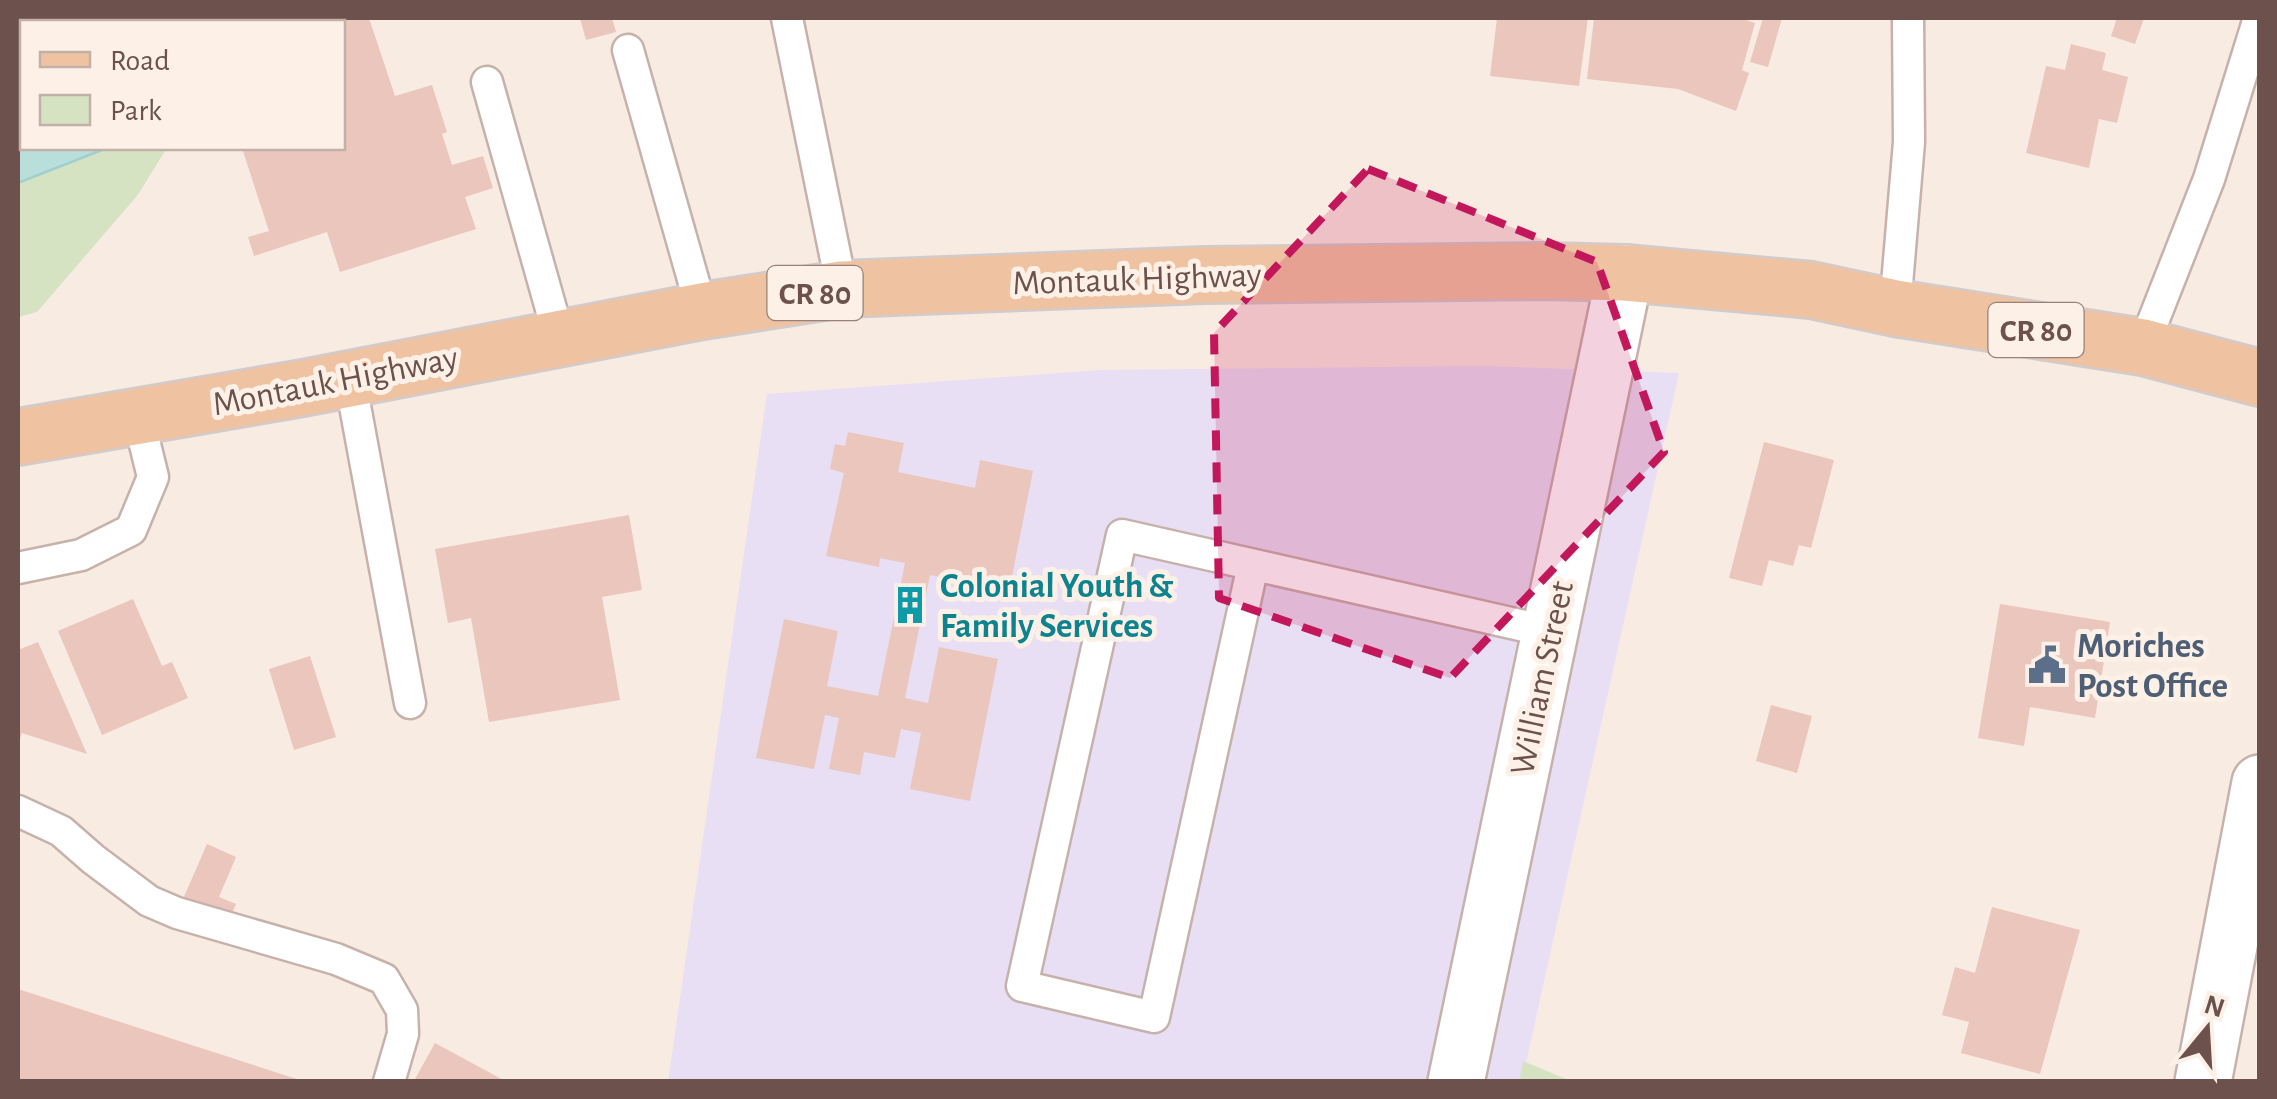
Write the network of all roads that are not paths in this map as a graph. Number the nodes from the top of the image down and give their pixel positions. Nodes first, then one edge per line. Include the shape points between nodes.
1 (787, 18) edge
2 (1908, 18) edge
3 (2259, 18) edge
4 (628, 50) dead end
5 (487, 82) dead end
6 (1625, 274) junction
7 (842, 289) junction
8 (1895, 308) junction
9 (702, 310) junction
10 (559, 336) junction
11 (2143, 347) junction
12 (350, 378) junction
13 (2260, 378) edge
14 (138, 416) junction
15 (18, 437) edge
16 (1253, 565) junction
17 (18, 568) edge
18 (1550, 632) junction
19 (410, 703) dead end
20 (2260, 783) edge
21 (18, 811) edge
22 (389, 1082) edge
23 (1456, 1082) edge
24 (2203, 1082) edge

1 - 7 lane
2 - 8 lane via 1909,142
3 - 11 lane via 2209,180
4 - 9 lane
5 - 10 lane
6 - 7 main road, Montauk Highway / CR 80 via 1204,275
6 - 8 main road, Montauk Highway / CR 80 via 1811,290
6 - 18 street, William Street
7 - 9 main road, Montauk Highway / CR 80
8 - 11 main road, Montauk Highway / CR 80
9 - 10 main road, Montauk Highway / CR 80
10 - 12 main road, Montauk Highway / CR 80
11 - 13 main road, Montauk Highway / CR 80
12 - 14 main road, Montauk Highway / CR 80
12 - 19 lane
14 - 15 main road, Montauk Highway / CR 80
14 - 17 lane via 153,477 131,530 81,555
16 - 16 lane via 1122,535 1022,986 1154,1017
16 - 18 lane
18 - 23 street, William Street
20 - 24 street
21 - 22 lane via 62,831 149,902 384,979 402,1010

